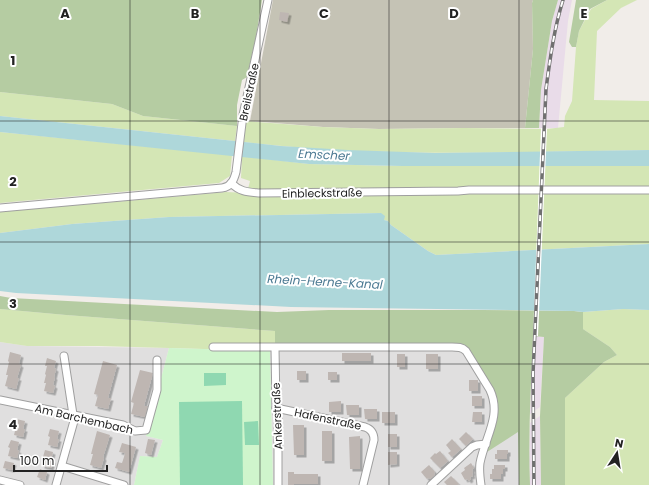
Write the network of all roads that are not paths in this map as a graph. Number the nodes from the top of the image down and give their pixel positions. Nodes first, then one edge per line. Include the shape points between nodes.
1 (268, 0) edge
2 (231, 183) junction
3 (649, 190) edge
4 (0, 208) edge
5 (213, 347) dead end
6 (275, 348) junction
7 (64, 356) dead end
8 (157, 360) dead end
9 (0, 400) edge
10 (276, 408) junction
11 (73, 415) junction
12 (486, 444) junction
13 (62, 466) junction
14 (0, 480) edge
15 (20, 485) edge
16 (56, 485) edge
17 (124, 485) edge
18 (278, 485) edge
19 (363, 485) edge
20 (431, 485) edge
21 (480, 485) edge

1 - 2 street, Breilstraße via 243,115 235,177
2 - 3 street, Einbleckstraße via 243,191 266,194
2 - 4 street via 222,188
5 - 6 street
6 - 10 street, Ankerstraße
6 - 12 street via 460,347 466,351 490,390 494,402 494,416
7 - 11 street
8 - 11 street, Am Barchembach via 157,390 146,430 134,431 124,425
9 - 11 street, Am Barchembach
10 - 18 street, Ankerstraße
10 - 19 street, Hafenstraße via 365,426 371,430 374,440
11 - 13 street via 73,427
12 - 20 street via 472,447
12 - 21 street via 481,462
13 - 16 street
13 - 17 street
14 - 15 street

